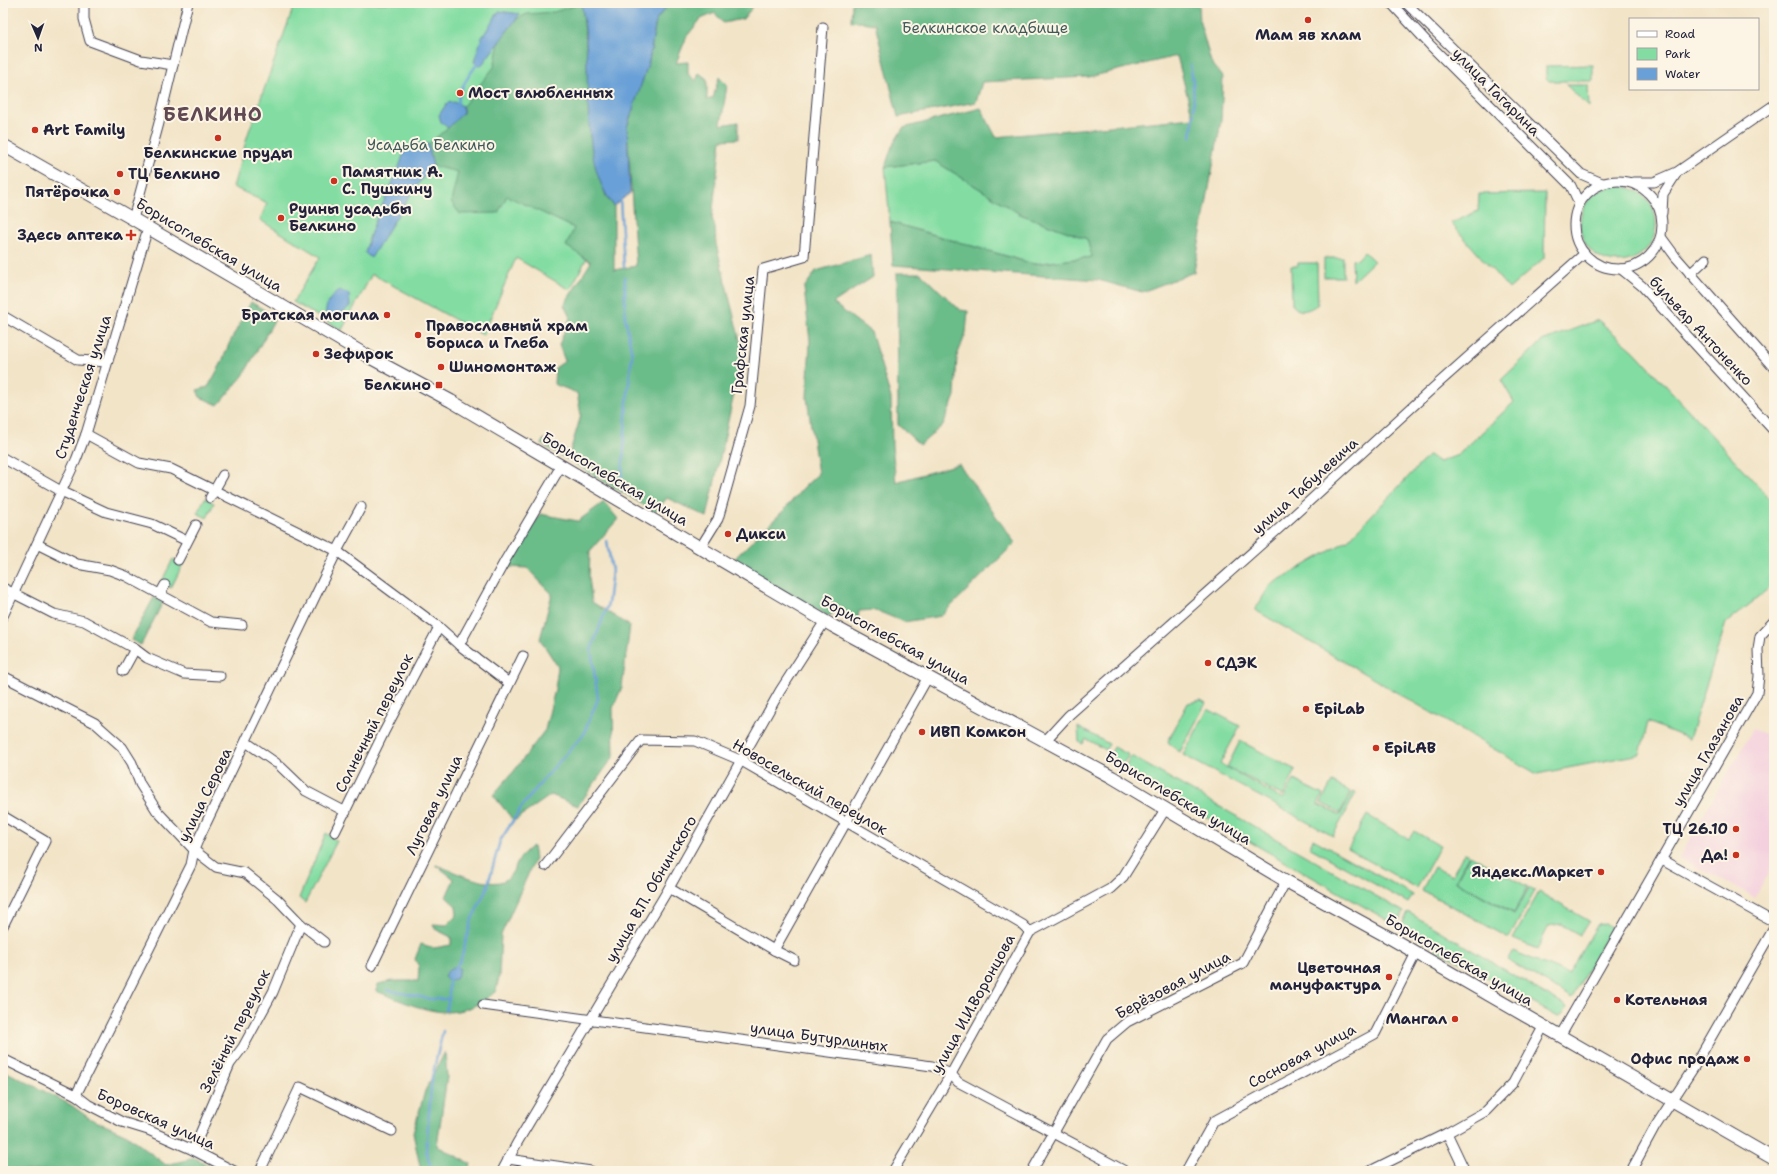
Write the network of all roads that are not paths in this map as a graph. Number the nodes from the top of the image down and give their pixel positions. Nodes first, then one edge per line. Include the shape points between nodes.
1 (84, 3) edge
2 (188, 3) edge
3 (1391, 3) edge
4 (1406, 3) edge
5 (823, 27) dead end
6 (173, 65) junction
7 (1774, 105) edge
8 (3, 145) edge
9 (1677, 172) junction
10 (1629, 182) junction
11 (1602, 183) junction
12 (1579, 203) junction
13 (1662, 216) junction
14 (133, 219) junction
15 (148, 228) junction
16 (1661, 237) junction
17 (1584, 254) junction
18 (1706, 259) dead end
19 (1621, 269) junction
20 (1690, 274) junction
21 (3, 316) edge
22 (1771, 357) edge
23 (108, 362) junction
24 (1774, 368) edge
25 (1774, 431) edge
26 (86, 434) junction
27 (3, 458) edge
28 (561, 466) junction
29 (223, 475) dead end
30 (215, 489) junction
31 (61, 491) junction
32 (210, 498) dead end
33 (361, 507) dead end
34 (196, 525) dead end
35 (187, 541) junction
36 (37, 544) junction
37 (700, 548) junction
38 (337, 551) junction
39 (178, 560) dead end
40 (165, 585) dead end
41 (3, 588) edge
42 (13, 593) junction
43 (160, 594) junction
44 (3, 616) edge
45 (825, 621) junction
46 (1774, 621) edge
47 (242, 625) dead end
48 (439, 626) junction
49 (459, 645) junction
50 (135, 649) junction
51 (523, 656) dead end
52 (122, 672) dead end
53 (3, 676) edge
54 (220, 676) dead end
55 (928, 677) junction
56 (509, 683) junction
57 (1046, 740) junction
58 (246, 742) junction
59 (740, 760) junction
60 (1166, 808) junction
61 (346, 812) junction
62 (3, 816) edge
63 (846, 822) junction
64 (336, 832) dead end
65 (194, 850) junction
66 (1662, 860) junction
67 (545, 866) dead end
68 (1286, 881) junction
69 (669, 888) junction
70 (1774, 922) edge
71 (300, 924) junction
72 (3, 926) edge
73 (1774, 928) edge
74 (1030, 932) junction
75 (324, 942) dead end
76 (774, 950) junction
77 (1416, 953) junction
78 (794, 960) dead end
79 (372, 966) dead end
80 (484, 1005) dead end
81 (592, 1019) junction
82 (1543, 1027) junction
83 (1560, 1036) junction
84 (3, 1059) edge
85 (951, 1074) junction
86 (76, 1095) junction
87 (1672, 1101) junction
88 (392, 1131) dead end
89 (1053, 1133) junction
90 (1447, 1133) junction
91 (193, 1150) junction
92 (508, 1159) junction
93 (1774, 1159) edge
94 (234, 1171) edge
95 (260, 1171) edge
96 (502, 1171) edge
97 (591, 1171) edge
98 (893, 1171) edge
99 (1032, 1171) edge
100 (1125, 1171) edge
101 (1186, 1171) edge
102 (1370, 1171) edge
103 (1465, 1171) edge
104 (1631, 1171) edge

1 - 6 street via 84,19 90,41 141,60
2 - 6 street
3 - 12 street, улица Гагарина via 1570,186
4 - 11 street, улица Гагарина via 1581,174
5 - 37 street, Графская улица via 804,257 763,269 750,406 718,519
6 - 14 street
7 - 9 street
8 - 14 street, Борисоглебская улица
9 - 10 street via 1654,182
9 - 13 street via 1663,194
10 - 11 street via 1615,180
10 - 13 street via 1647,191 1656,202
11 - 12 street via 1589,191
12 - 17 street via 1573,224 1574,235
13 - 16 street
14 - 15 street, Борисоглебская улица
15 - 23 street, Студенческая улица
15 - 28 street, Борисоглебская улица
16 - 19 street via 1646,259 1634,266
16 - 20 street, бульвар Антоненко
17 - 19 street via 1595,263
17 - 57 street, улица Табулевича via 1069,715
18 - 20 street
19 - 25 street, бульвар Антоненко via 1642,286
20 - 22 street, бульвар Антоненко
21 - 23 street via 78,360
22 - 24 street, бульвар Антоненко
23 - 26 street, Студенческая улица
26 - 30 street via 139,463 171,469
26 - 31 street, Студенческая улица
27 - 31 street
28 - 37 street, Борисоглебская улица
28 - 49 street
29 - 30 street
30 - 32 street
30 - 38 street
31 - 35 street via 106,512 152,524
31 - 36 street, Студенческая улица
33 - 38 street, улица Серова
34 - 35 street
35 - 39 street
36 - 42 street, Студенческая улица
36 - 43 street via 78,564 110,570
37 - 45 street, Борисоглебская улица
38 - 48 street
38 - 58 street, улица Серова
40 - 43 street
41 - 42 street
42 - 44 street, Студенческая улица
42 - 50 street via 54,614 84,621
43 - 47 street via 211,622
45 - 55 street, Борисоглебская улица
45 - 59 street, улица В.П. Обнинского
46 - 66 street, улица Глазанова via 1760,636 1757,693
48 - 49 street
48 - 61 street, Солнечный переулок
49 - 56 street
50 - 52 street
50 - 54 street via 147,658 184,674
51 - 56 street, Луговая улица
53 - 65 street via 107,732 122,747 157,811
55 - 57 street, Борисоглебская улица
55 - 63 street
56 - 79 street, Луговая улица
57 - 60 street, Борисоглебская улица
58 - 61 street via 278,765 306,791
58 - 65 street, улица Серова
59 - 63 street, Новосельский переулок
59 - 67 street, Новосельский переулок via 695,741 642,740
59 - 69 street, улица В.П. Обнинского
60 - 68 street, Борисоглебская улица
60 - 74 street, улица И.И.Воронцова via 1123,877 1110,889
61 - 64 street, Солнечный переулок
62 - 72 street via 45,841
63 - 74 street, Новосельский переулок via 1023,925
63 - 76 street
65 - 71 street via 216,867 245,873 276,899
65 - 86 street, улица Серова via 191,864
66 - 70 street
66 - 83 street, улица Глазанова
68 - 77 street, Борисоглебская улица
68 - 89 street, Берёзовая улица via 1243,963 1127,1022 1107,1039
69 - 76 street
69 - 81 street, улица В.П. Обнинского
71 - 75 street
71 - 91 street, Зелёный переулок via 273,992 244,1047 230,1064
73 - 87 street
74 - 85 street, улица И.И.Воронцова
76 - 78 street
77 - 82 street, Борисоглебская улица
77 - 101 street, Сосновая улица via 1374,1034 1214,1121
80 - 81 street, улица Бутурлиных
81 - 85 street, улица Бутурлиных via 932,1066
81 - 92 street, улица В.П. Обнинского
82 - 83 street, Борисоглебская улица
82 - 90 street via 1513,1083 1486,1111
83 - 87 street, Борисоглебская улица
84 - 86 street, Боровская улица
85 - 89 street, улица Бутурлиных via 958,1082
85 - 98 street, улица И.И.Воронцова
86 - 91 street, Боровская улица via 89,1105 122,1122 148,1130
87 - 93 street, Борисоглебская улица
87 - 104 street
88 - 95 street via 300,1087
89 - 99 street, Берёзовая улица
89 - 100 street, улица Бутурлиных
90 - 102 street
90 - 103 street
91 - 94 street, Боровская улица
92 - 96 street, улица В.П. Обнинского
92 - 97 street

